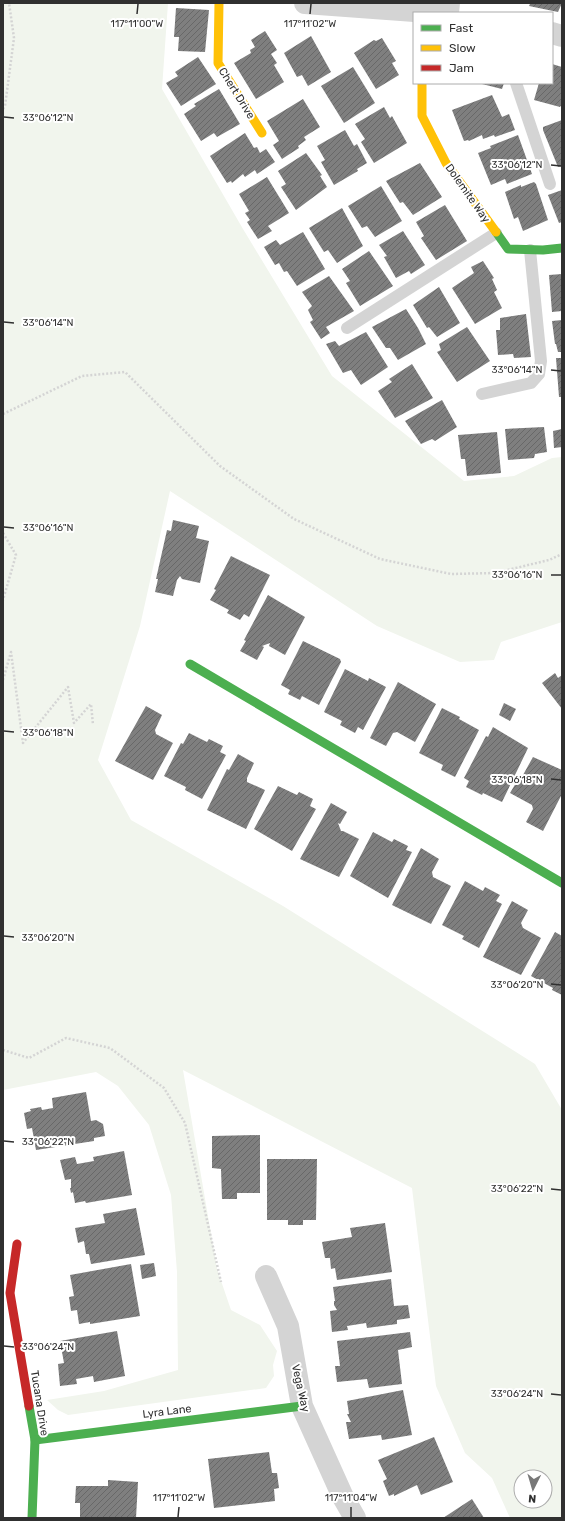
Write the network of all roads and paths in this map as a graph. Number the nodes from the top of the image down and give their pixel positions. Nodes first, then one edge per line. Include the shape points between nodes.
1 (10, 3) edge
2 (219, 3) edge
3 (305, 3) edge
4 (454, 3) edge
5 (338, 4) edge
6 (430, 12) edge
7 (442, 12) edge
8 (422, 84) edge
9 (516, 84) edge
10 (3, 109) edge
11 (262, 133) dead end
12 (550, 184) dead end
13 (496, 233) junction
14 (562, 248) edge
15 (530, 250) junction
16 (347, 328) dead end
17 (482, 394) dead end
18 (3, 414) edge
19 (3, 534) edge
20 (562, 554) edge
21 (3, 600) edge
22 (190, 664) dead end
23 (3, 680) edge
24 (93, 725) dead end
25 (561, 882) edge
26 (3, 1050) edge
27 (16, 1244) dead end
28 (266, 1276) dead end
29 (221, 1282) dead end
30 (302, 1406) junction
31 (35, 1440) junction
32 (32, 1518) edge
33 (355, 1518) edge

1 - 10 path via 14,38
2 - 11 street, Chert Drive via 218,63
3 - 5 street
4 - 7 lane
5 - 6 street
8 - 13 street, Dolemite Way via 422,116 446,163
9 - 12 lane
13 - 15 street, Dolemite Way via 508,249
13 - 16 lane
14 - 15 street, Dolemite Way
15 - 17 lane via 541,361 539,374 531,383
18 - 20 path via 82,376 125,372 220,466 294,520 380,559 451,574 495,573 549,560
19 - 21 path via 16,555
22 - 25 street
23 - 24 path via 11,652 23,743 68,687 74,723 91,704
26 - 29 path via 29,1058 66,1038 110,1048 164,1088 185,1123
27 - 31 street, Tucana Drive via 10,1293
28 - 30 street, Vega Way via 288,1326
30 - 31 street, Lyra Lane
30 - 33 street, Vega Way
31 - 32 street, Tucana Drive

